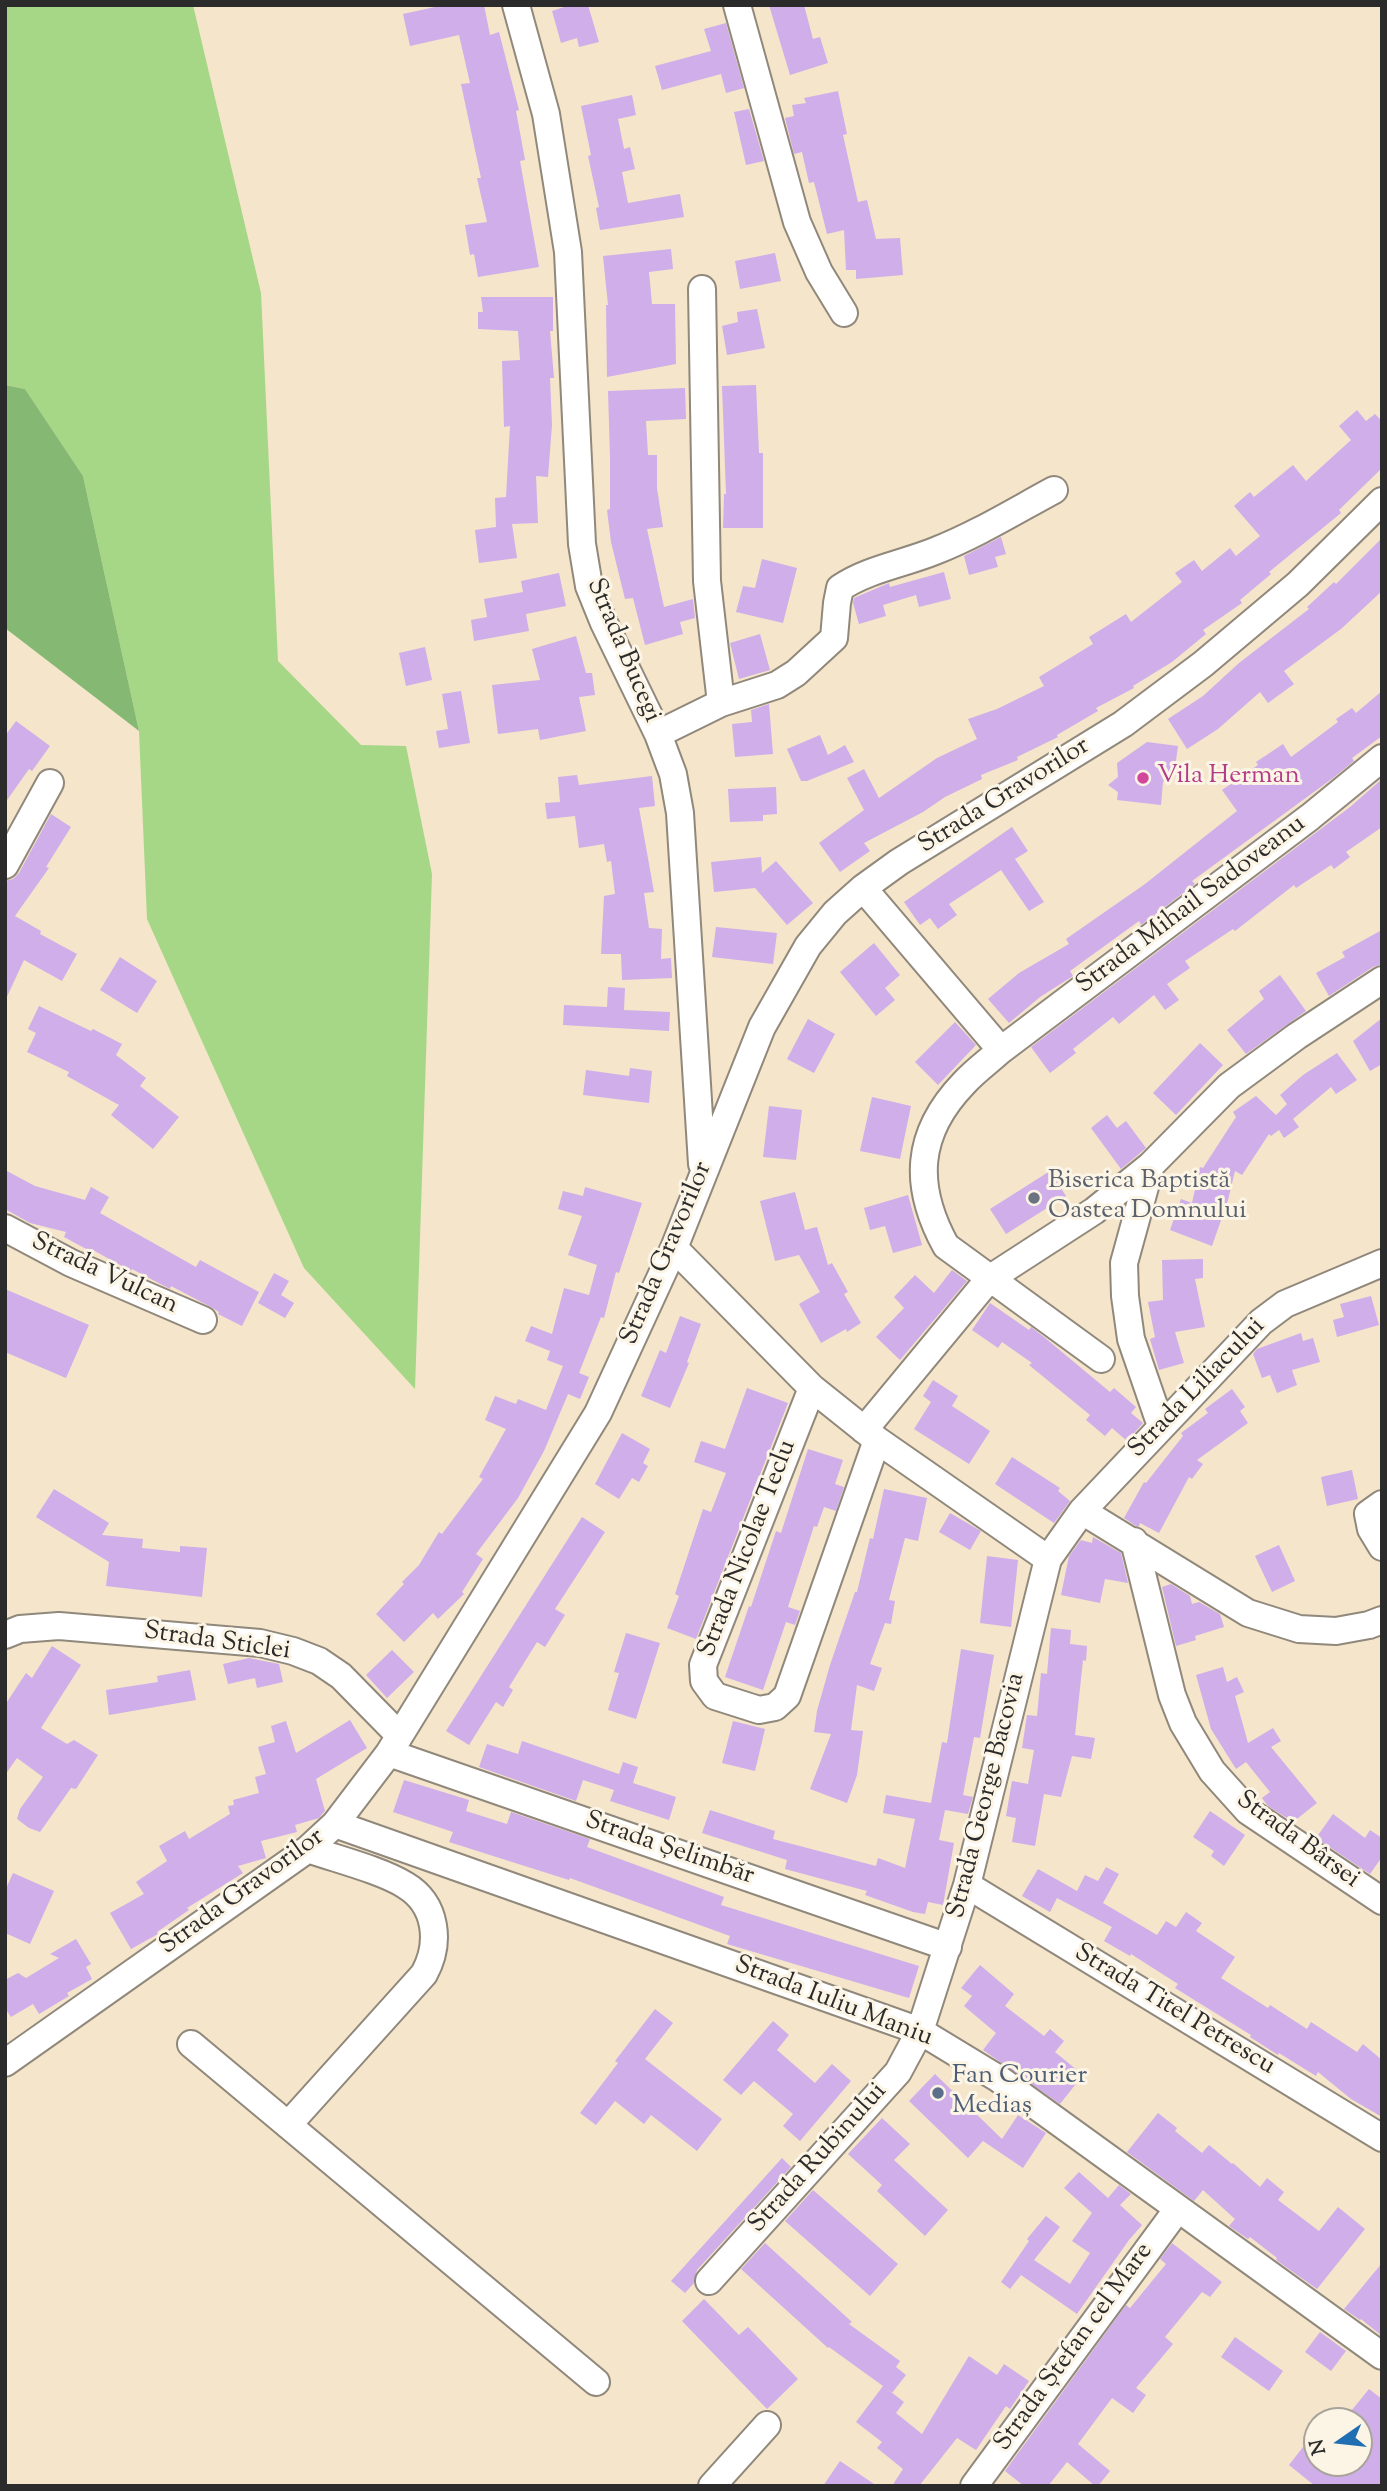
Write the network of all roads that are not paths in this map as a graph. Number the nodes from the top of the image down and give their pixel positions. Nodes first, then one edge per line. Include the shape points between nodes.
1 (516, 5) edge
2 (737, 5) edge
3 (702, 289) dead end
4 (844, 313) dead end
5 (1054, 490) dead end
6 (1382, 501) edge
7 (721, 703) junction
8 (658, 734) junction
9 (1382, 758) edge
10 (50, 783) dead end
11 (5, 864) edge
12 (863, 888) junction
13 (1382, 980) edge
14 (1001, 1050) junction
15 (1151, 1165) junction
16 (703, 1173) junction
17 (5, 1228) edge
18 (674, 1248) junction
19 (1382, 1263) edge
20 (989, 1279) junction
21 (203, 1320) dead end
22 (1101, 1359) dead end
23 (812, 1388) junction
24 (1161, 1426) junction
25 (871, 1435) junction
26 (1382, 1504) edge
27 (1082, 1511) junction
28 (1134, 1541) junction
29 (1382, 1547) edge
30 (1048, 1559) junction
31 (1382, 1620) edge
32 (5, 1635) edge
33 (394, 1744) junction
34 (335, 1824) junction
35 (308, 1849) junction
36 (967, 1885) junction
37 (1382, 1901) edge
38 (948, 1947) junction
39 (919, 2031) junction
40 (191, 2045) dead end
41 (5, 2063) edge
42 (288, 2125) junction
43 (1382, 2138) edge
44 (1177, 2210) junction
45 (709, 2281) dead end
46 (1382, 2356) edge
47 (596, 2382) dead end
48 (767, 2425) dead end
49 (712, 2486) edge
50 (974, 2486) edge

1 - 8 street, Strada Bucegi via 546,114 568,252 582,544 589,586
2 - 4 street via 797,222
3 - 7 street via 708,582
5 - 7 street via 934,552 855,578 840,588 834,638 777,685
6 - 12 street, Strada Gravorilor via 1298,584 1123,724
7 - 8 street
8 - 16 street, Strada Bucegi via 673,774 680,813
9 - 14 street, Strada Mihail Sadoveanu
10 - 11 street
12 - 14 street
12 - 16 street, Strada Gravorilor via 808,946 780,992
13 - 15 street via 1229,1086
14 - 20 street, Strada Mihail Sadoveanu via 964,1083 938,1116 926,1146 923,1183 932,1220 946,1246
15 - 20 street via 1094,1211
15 - 24 street via 1124,1262 1125,1296 1131,1339
16 - 18 street, Strada Gravorilor
17 - 21 street, Strada Vulcan
18 - 23 street
18 - 33 street, Strada Gravorilor via 598,1413
19 - 24 street, Strada Liliacului via 1285,1304
20 - 22 street, Strada Mihail Sadoveanu
20 - 25 street
23 - 25 street
23 - 25 street, Strada Nicolae Teclu via 703,1665 704,1681 715,1696 759,1710 775,1707 787,1696
24 - 27 street, Strada Liliacului
25 - 30 street
26 - 29 street via 1368,1514
27 - 28 street
27 - 30 street, Strada Liliacului
28 - 31 street via 1248,1613 1299,1629 1336,1631
28 - 37 street, Strada Bârsei via 1172,1696 1212,1771 1248,1811
30 - 36 street, Strada George Bacovia
32 - 33 street, Strada Sticlei via 59,1626 260,1643 293,1651 341,1676
33 - 34 street, Strada Gravorilor
33 - 38 street, Strada Șelimbăr
34 - 35 street, Strada Gravorilor
34 - 39 street, Strada Iuliu Maniu
35 - 41 street, Strada Gravorilor
35 - 42 street via 395,1880 413,1891 433,1922 434,1949 424,1974
36 - 38 street, Strada George Bacovia
36 - 43 street, Strada Titel Petrescu
38 - 39 street, Strada George Bacovia
39 - 44 street, Strada Iuliu Maniu via 999,2079
39 - 45 street, Strada Rubinului via 898,2072
40 - 42 street
42 - 47 street
44 - 46 street, Strada Iuliu Maniu
44 - 50 street, Strada Ștefan cel Mare
48 - 49 street

